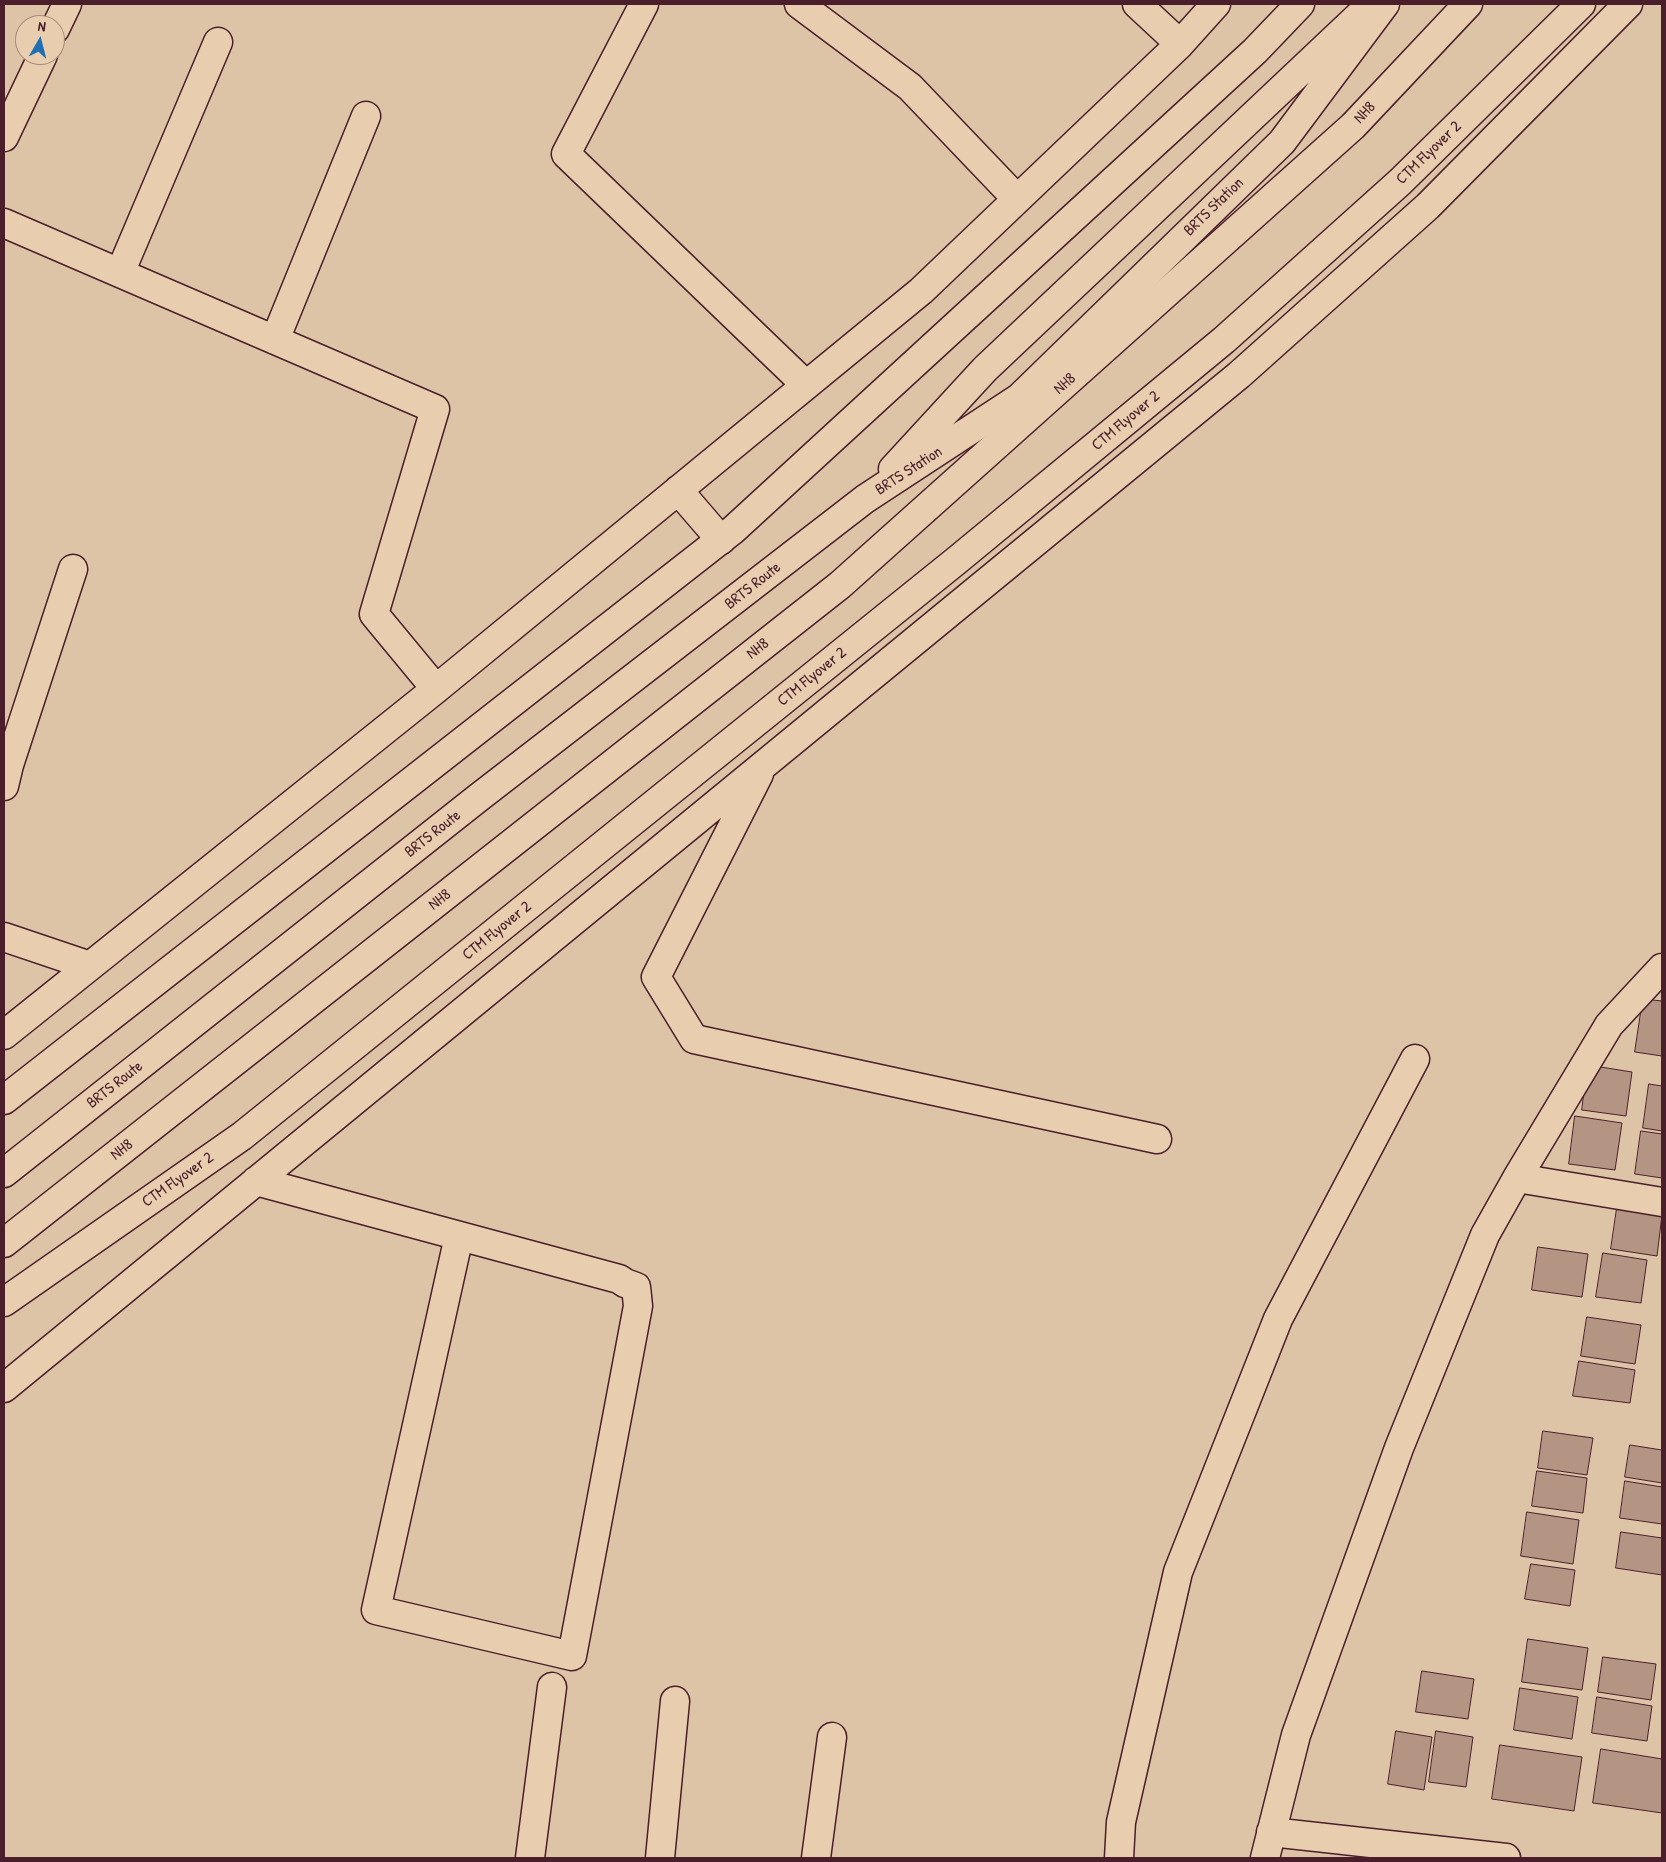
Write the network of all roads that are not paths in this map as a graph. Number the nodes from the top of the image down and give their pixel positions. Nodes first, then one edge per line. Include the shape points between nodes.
1 (644, 4) edge
2 (799, 4) edge
3 (1137, 4) edge
4 (1216, 4) edge
5 (1300, 4) edge
6 (1372, 4) edge
7 (1385, 4) edge
8 (1468, 4) edge
9 (1580, 4) edge
10 (1628, 4) edge
11 (218, 42) dead end
12 (1180, 44) junction
13 (37, 65) edge
14 (366, 116) dead end
15 (4, 137) edge
16 (1017, 199) junction
17 (4, 223) edge
18 (120, 273) junction
19 (275, 340) junction
20 (806, 385) junction
21 (678, 490) junction
22 (865, 499) junction
23 (721, 540) junction
24 (73, 569) dead end
25 (436, 689) junction
26 (764, 764) junction
27 (4, 786) edge
28 (4, 937) edge
29 (90, 966) junction
30 (1662, 968) edge
31 (4, 1035) edge
32 (1415, 1059) dead end
33 (4, 1100) edge
34 (1157, 1139) dead end
35 (4, 1173) edge
36 (1517, 1178) junction
37 (256, 1181) junction
38 (1662, 1202) edge
39 (459, 1236) junction
40 (4, 1244) edge
41 (4, 1302) edge
42 (4, 1388) edge
43 (552, 1687) dead end
44 (675, 1702) dead end
45 (832, 1737) dead end
46 (1272, 1832) junction
47 (530, 1858) edge
48 (660, 1858) edge
49 (816, 1858) edge
50 (1119, 1858) edge
51 (1265, 1858) edge
52 (1506, 1858) edge

1 - 20 street via 566,154
2 - 16 street via 910,87
3 - 12 street
4 - 12 street
5 - 23 street via 1255,51
6 - 22 street, BRTS Station via 985,368
7 - 22 street, BRTS Station via 1282,142 1019,398
8 - 40 street, NH8 via 1353,126 840,585
9 - 41 street, CTM Flyover 2 via 1400,182 1224,340 956,561 242,1136
10 - 26 street via 1428,206 1239,375
11 - 18 street
12 - 16 street
13 - 15 street
14 - 19 street
16 - 20 street via 921,291
17 - 18 street
18 - 19 street
19 - 25 street via 435,409 374,614
20 - 21 street
21 - 23 street
21 - 25 street
22 - 35 street, BRTS Route via 478,798
23 - 33 street
24 - 27 street
25 - 29 street
26 - 34 street via 656,977 694,1039
26 - 37 street
28 - 29 street
29 - 31 street
30 - 36 street via 1609,1025
32 - 50 street via 1278,1319 1178,1572 1122,1822
36 - 38 street
36 - 46 street via 1485,1236 1398,1448 1296,1735
37 - 39 street
37 - 42 street
39 - 39 street via 619,1279 636,1287 638,1306 572,1656 376,1610
43 - 47 street
44 - 48 street
45 - 49 street
46 - 51 street
46 - 52 street

